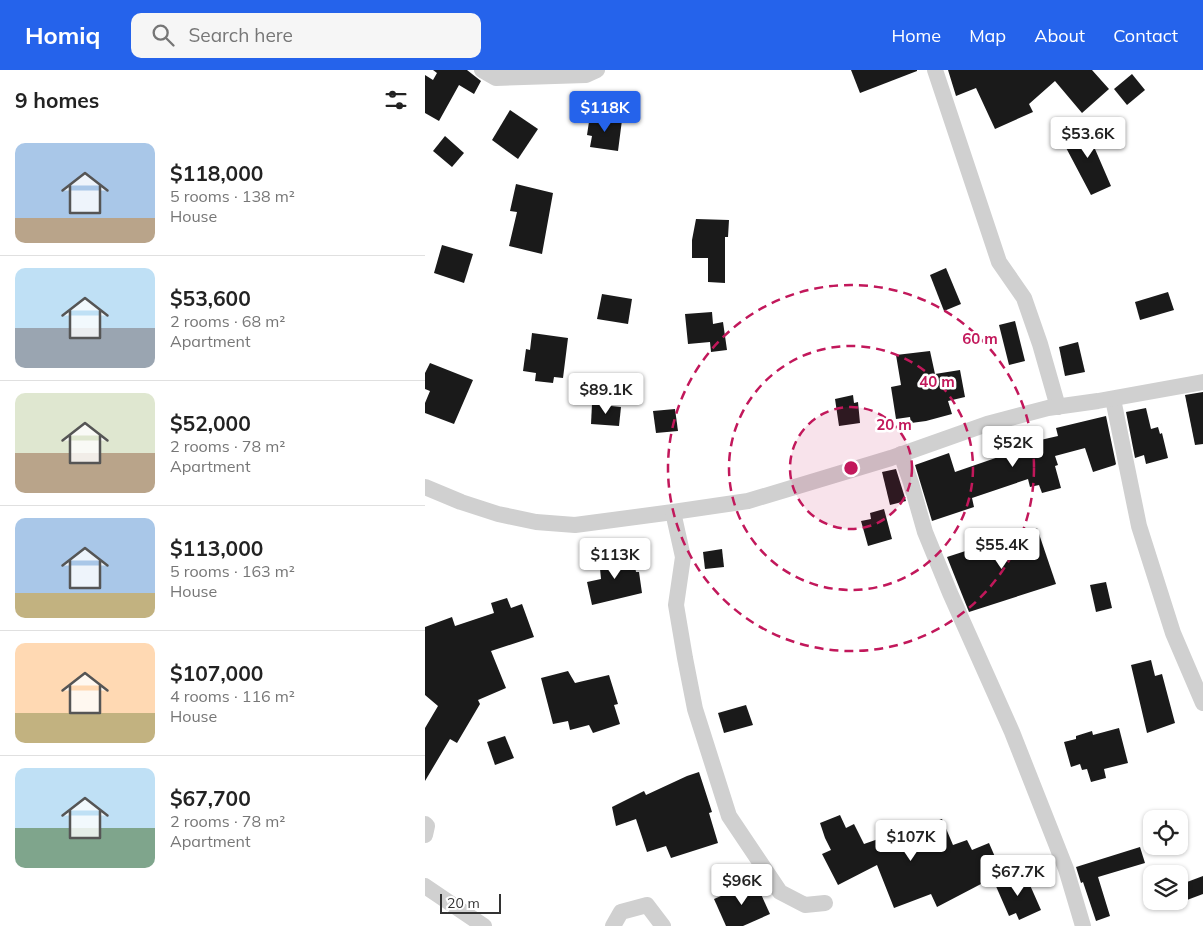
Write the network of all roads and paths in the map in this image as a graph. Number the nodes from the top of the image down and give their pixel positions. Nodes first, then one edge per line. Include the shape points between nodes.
1 (482, 70) edge
2 (597, 70) edge
3 (935, 70) edge
4 (1203, 382) edge
5 (1113, 399) junction
6 (1058, 407) junction
7 (901, 454) junction
8 (425, 487) edge
9 (673, 512) junction
10 (1203, 703) edge
11 (425, 824) edge
12 (425, 835) edge
13 (425, 886) edge
14 (825, 903) dead end
15 (484, 926) edge
16 (613, 926) edge
17 (663, 926) edge
18 (1083, 926) edge

1 - 2 street via 496,78 586,75
3 - 6 street via 999,262 1024,298
4 - 5 street
5 - 6 street
5 - 10 street via 1139,526 1173,633
6 - 7 street via 987,424
7 - 9 street via 748,501
7 - 18 street via 925,532 1012,732 1066,869
8 - 9 street via 498,514 536,522 575,525
9 - 14 street via 683,557 676,605 685,658 695,709 729,816 780,892 805,905
11 - 12 street
13 - 15 street
16 - 17 street via 621,912 647,905

